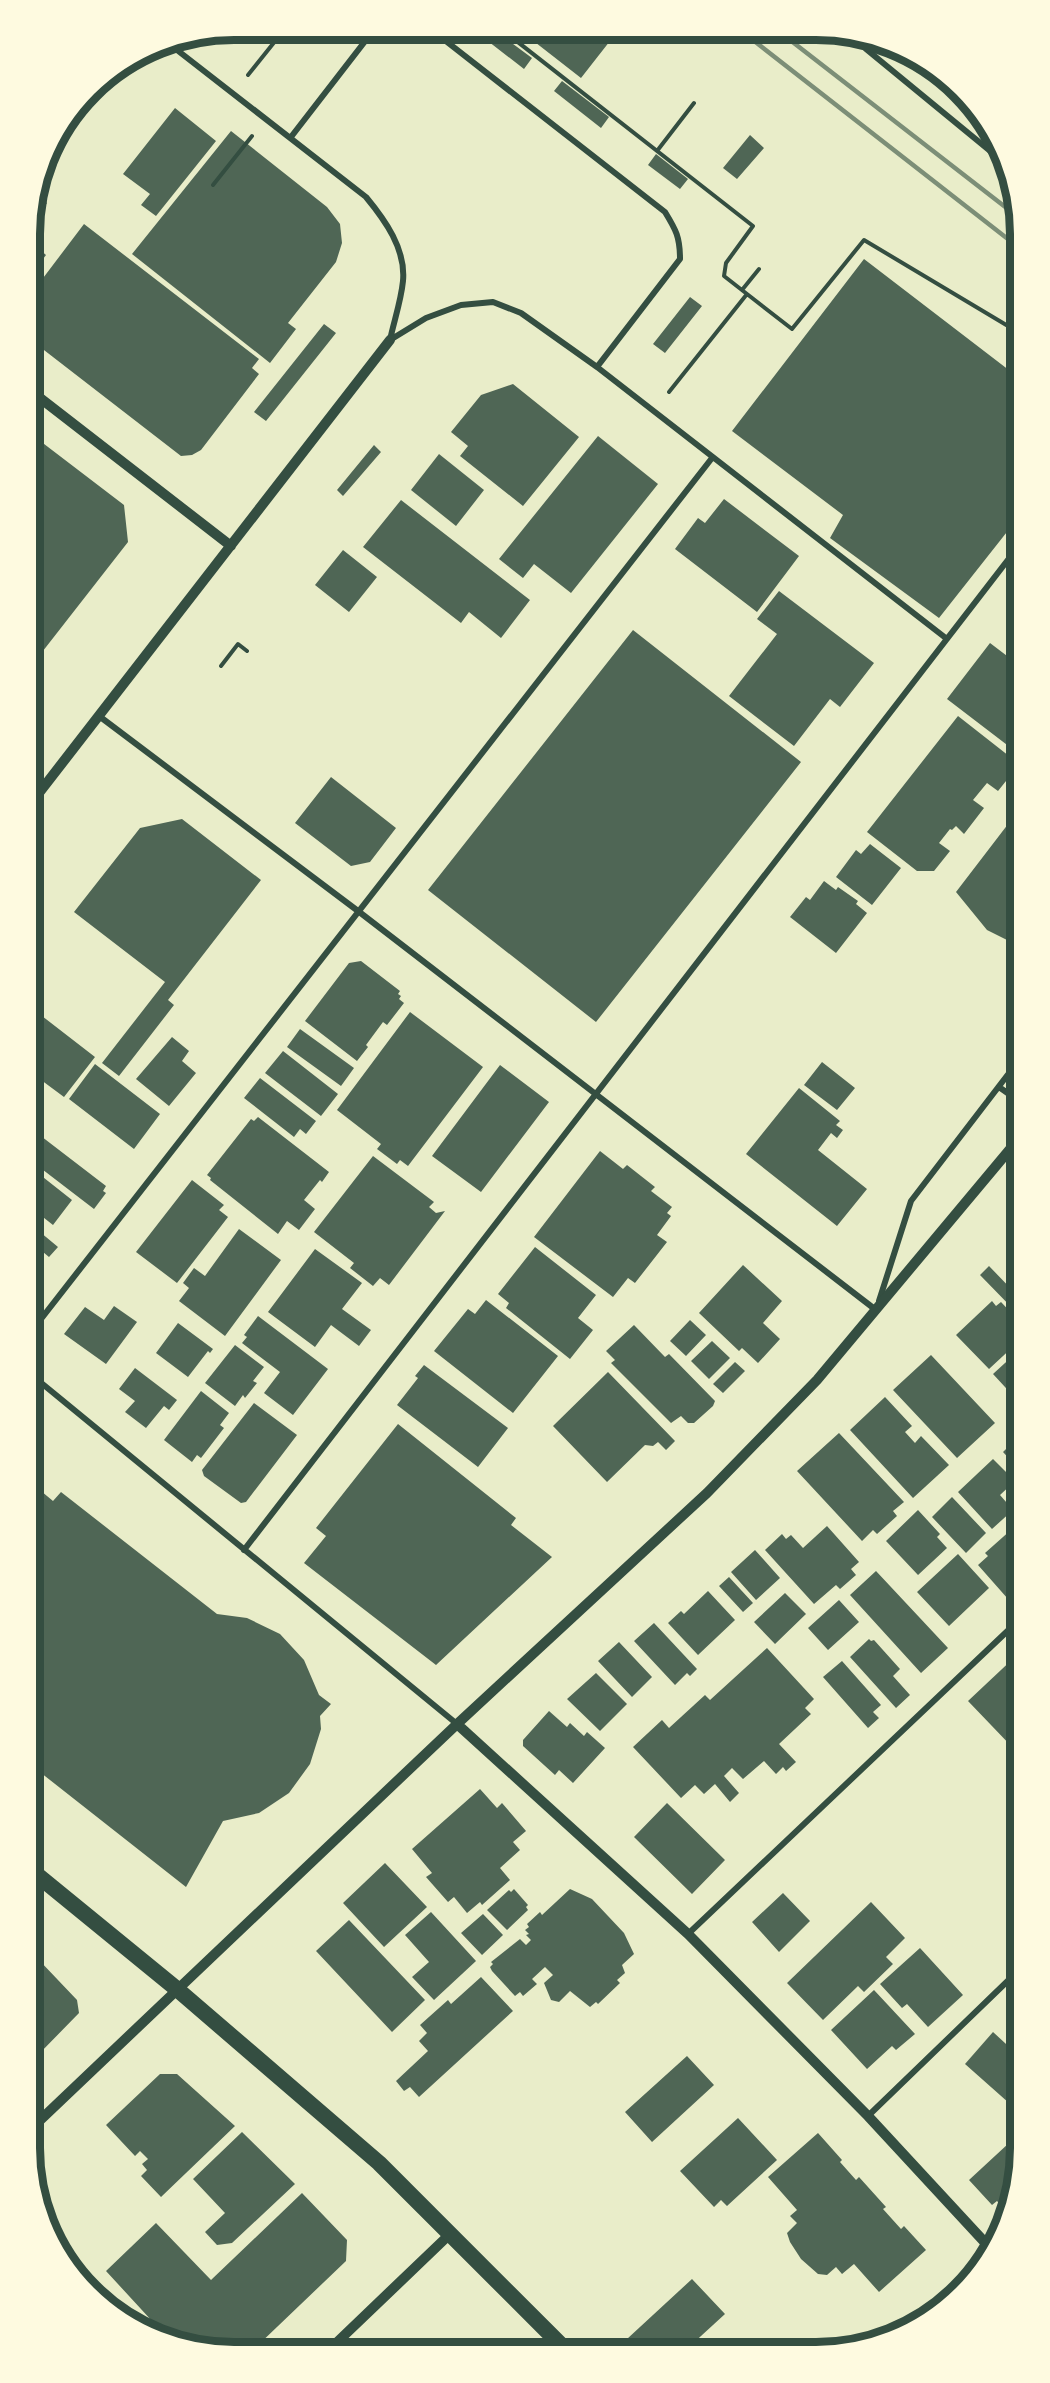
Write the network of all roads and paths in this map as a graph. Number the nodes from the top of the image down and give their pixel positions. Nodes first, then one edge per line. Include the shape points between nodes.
1 (276, 40) edge
2 (366, 40) edge
3 (445, 40) edge
4 (515, 40) edge
5 (177, 49) edge
6 (866, 49) dead end
7 (248, 75) dead end
8 (694, 103) dead end
9 (252, 136) dead end
10 (291, 137) junction
11 (657, 151) junction
12 (991, 152) edge
13 (213, 185) dead end
14 (759, 269) dead end
15 (742, 290) junction
16 (747, 294) junction
17 (1010, 326) edge
18 (390, 340) junction
19 (597, 368) junction
20 (669, 392) dead end
21 (41, 399) edge
22 (712, 458) junction
23 (231, 546) junction
24 (1010, 557) edge
25 (947, 639) junction
26 (248, 651) dead end
27 (221, 666) dead end
28 (99, 716) junction
29 (41, 791) edge
30 (358, 911) junction
31 (1010, 1073) edge
32 (999, 1087) junction
33 (1010, 1094) edge
34 (595, 1095) junction
35 (1010, 1157) edge
36 (876, 1312) junction
37 (40, 1320) edge
38 (40, 1382) edge
39 (244, 1550) junction
40 (1009, 1629) edge
41 (457, 1724) junction
42 (40, 1877) edge
43 (688, 1934) junction
44 (1009, 1980) edge
45 (178, 1990) junction
46 (868, 2116) junction
47 (40, 2120) edge
48 (450, 2234) junction
49 (985, 2242) edge
50 (338, 2342) edge
51 (558, 2342) edge

1 - 7 path
2 - 10 street
3 - 19 street via 665,212 675,228 680,240 680,259
4 - 11 path
5 - 10 street
6 - 12 street
8 - 11 path
9 - 13 path
10 - 18 street via 366,196 386,221 399,250 404,279
11 - 15 path via 753,226 726,263 724,276
14 - 15 path
15 - 16 path
16 - 17 path via 792,329 864,240
16 - 20 path
18 - 19 street via 426,318 461,305 493,302 521,313
18 - 23 street
19 - 22 street
21 - 23 street
22 - 25 street
22 - 30 street
23 - 28 street
24 - 25 street
25 - 34 street
26 - 27 path via 238,644
28 - 29 street
28 - 30 street
30 - 34 street
30 - 37 street
31 - 32 street
32 - 33 street
32 - 36 street via 911,1201
34 - 36 street
34 - 39 street
35 - 36 street
36 - 41 street via 817,1380 707,1492
38 - 39 street
39 - 41 street
40 - 43 street
41 - 43 street
41 - 45 street
42 - 45 highway
43 - 46 street
44 - 46 street
45 - 47 street
45 - 48 highway via 379,2163
46 - 49 street
48 - 50 street
48 - 51 highway

